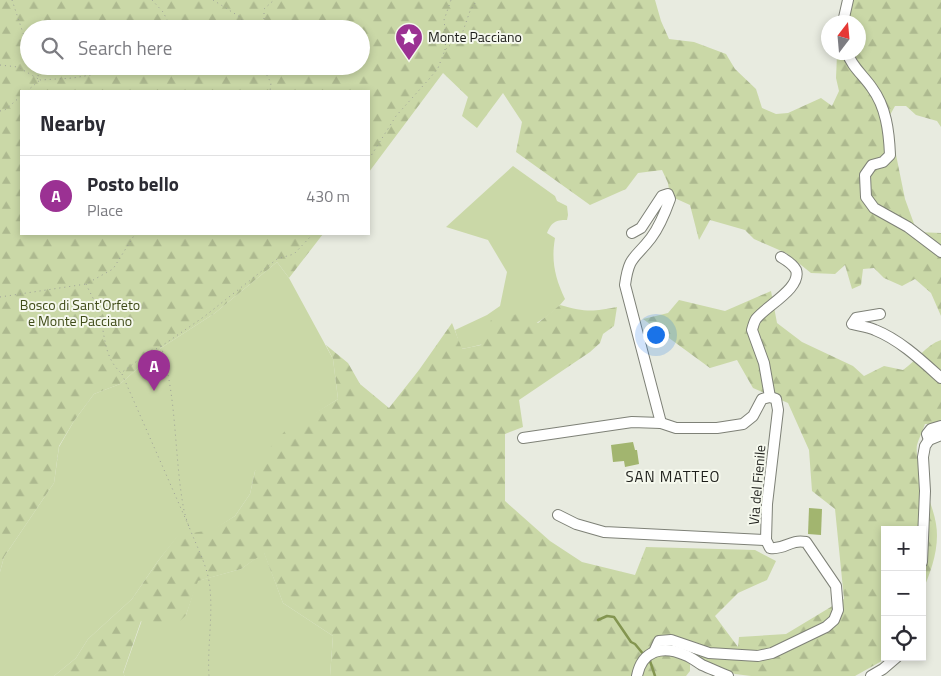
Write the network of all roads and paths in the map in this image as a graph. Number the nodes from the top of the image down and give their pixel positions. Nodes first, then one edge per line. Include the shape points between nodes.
1 (12, 0) edge
2 (152, 0) edge
3 (213, 0) edge
4 (274, 0) edge
5 (451, 0) edge
6 (477, 0) edge
7 (848, 0) edge
8 (845, 15) edge
9 (167, 20) edge
10 (242, 20) edge
11 (264, 20) edge
12 (20, 24) edge
13 (445, 50) junction
14 (851, 60) edge
15 (0, 65) edge
16 (20, 68) edge
17 (32, 75) edge
18 (38, 75) edge
19 (90, 75) edge
20 (267, 75) edge
21 (40, 80) junction
22 (28, 90) edge
23 (270, 90) edge
24 (20, 97) edge
25 (0, 111) edge
26 (370, 157) edge
27 (632, 233) dead end
28 (134, 235) edge
29 (312, 235) edge
30 (941, 252) edge
31 (781, 257) dead end
32 (86, 284) junction
33 (0, 297) edge
34 (880, 314) dead end
35 (160, 346) junction
36 (121, 374) junction
37 (941, 378) edge
38 (770, 397) junction
39 (661, 423) junction
40 (941, 426) edge
41 (941, 435) edge
42 (523, 438) dead end
43 (929, 440) junction
44 (558, 515) dead end
45 (924, 526) edge
46 (190, 529) junction
47 (766, 540) junction
48 (654, 652) junction
49 (895, 661) edge
50 (209, 676) edge
51 (637, 676) edge
52 (728, 676) edge
53 (870, 676) edge

1 - 12 path
2 - 9 path
3 - 10 path
4 - 11 path via 264,9
5 - 13 path via 444,20
6 - 13 path via 462,34
7 - 8 street
13 - 26 path via 438,68 396,116
14 - 30 street via 884,108 889,139 890,155 883,162 872,165 865,175 866,197 874,208 908,227
15 - 16 path
17 - 21 path
18 - 21 path
19 - 21 path
20 - 23 path
21 - 22 path
24 - 25 path
27 - 39 street via 641,228 662,196 668,194 670,199 663,219 627,266 625,284
28 - 32 path via 113,269
29 - 35 path via 294,254 276,260 205,316
31 - 38 street, Via del Fienile via 796,270 796,279 792,288 756,320 752,330 764,363
32 - 33 path
32 - 36 path via 98,308 108,356
34 - 37 street via 856,318 852,324 875,330 894,341
35 - 36 path
35 - 46 path via 167,367 183,506
36 - 46 path
38 - 39 street via 762,400 753,416 743,424 676,428
38 - 47 street, Via del Fienile via 776,400 778,410
39 - 42 street via 632,422
40 - 43 street via 930,429
41 - 43 street
43 - 45 street via 923,457
44 - 47 street via 604,532
46 - 50 path via 209,581
47 - 48 street, Via del Fienile via 770,548 778,549 796,540 806,542 836,586 838,610 834,620 808,636 758,656 709,653 671,640 659,641
48 - 51 street via 648,654
48 - 52 street via 661,649 684,654
49 - 53 street

